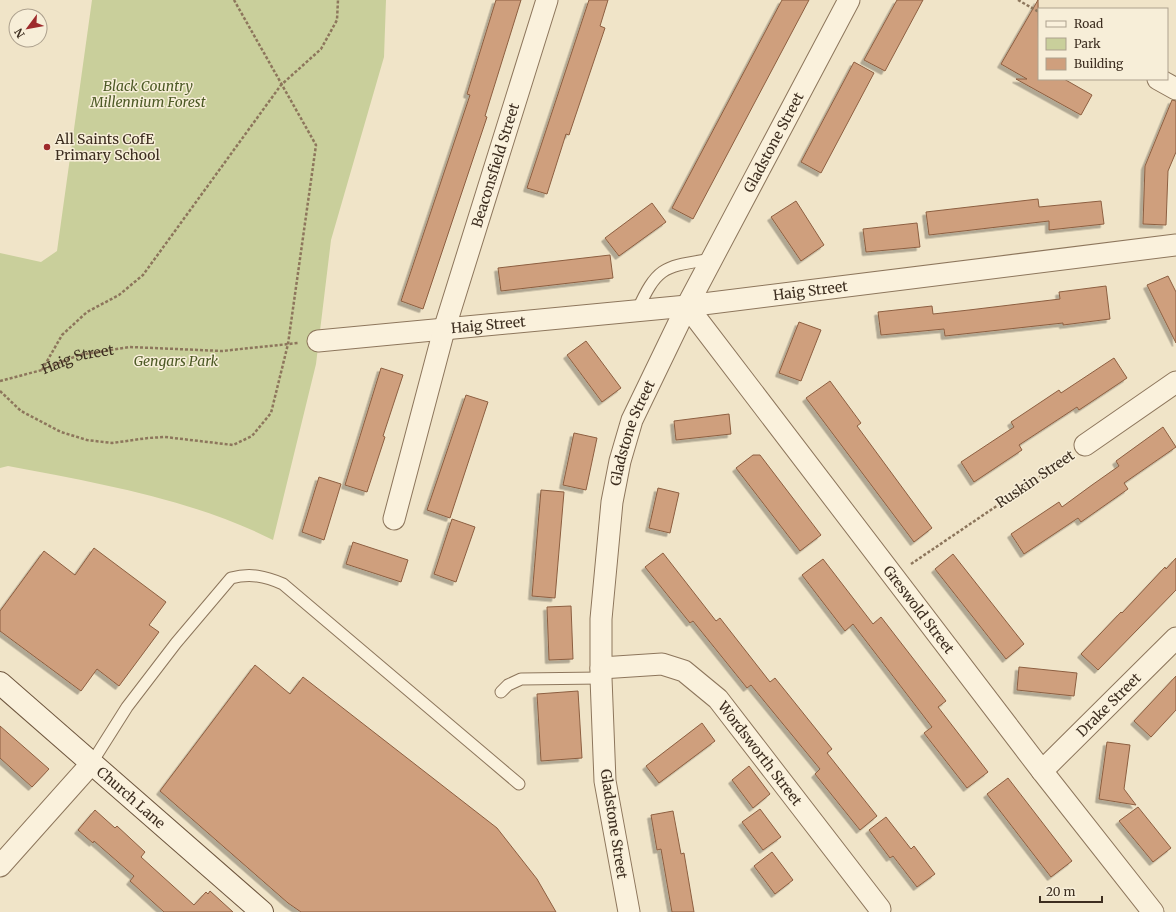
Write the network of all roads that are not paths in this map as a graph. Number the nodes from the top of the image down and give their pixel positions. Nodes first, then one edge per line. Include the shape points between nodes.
1 (547, 0) edge
2 (849, 0) edge
3 (1160, 80) edge
4 (1176, 89) edge
5 (1176, 245) edge
6 (712, 259) junction
7 (687, 306) junction
8 (638, 311) junction
9 (444, 330) junction
10 (318, 341) road end
11 (1176, 382) edge
12 (1086, 445) road end
13 (394, 519) dead end
14 (1176, 638) edge
15 (601, 673) junction
16 (0, 683) edge
17 (501, 692) dead end
18 (92, 764) junction
19 (1042, 771) junction
20 (519, 784) dead end
21 (0, 866) edge
22 (880, 909) dead end
23 (262, 912) edge
24 (629, 912) edge
25 (1153, 912) edge

1 - 9 street, Beaconsfield Street
2 - 6 street, Gladstone Street
3 - 4 street
5 - 7 street, Haig Street
6 - 7 street, Gladstone Street
6 - 8 lane via 675,265 660,272 648,286
7 - 8 street, Haig Street
7 - 15 street, Gladstone Street via 632,420 620,461 612,502 601,620
7 - 19 street, Greswold Street
8 - 9 street, Haig Street
9 - 10 street, Haig Street
9 - 13 street, Haig Street
11 - 12 street, Ruskin Street
14 - 19 street, Drake Street
15 - 17 lane via 521,678
15 - 22 street, Wordsworth Street via 662,664 684,671 718,699
15 - 24 street, Gladstone Street via 605,781
16 - 18 main road, Church Lane
18 - 20 lane via 127,707 176,643 231,578 252,575 283,584
18 - 21 street
18 - 23 main road, Church Lane
19 - 25 street, Greswold Street

